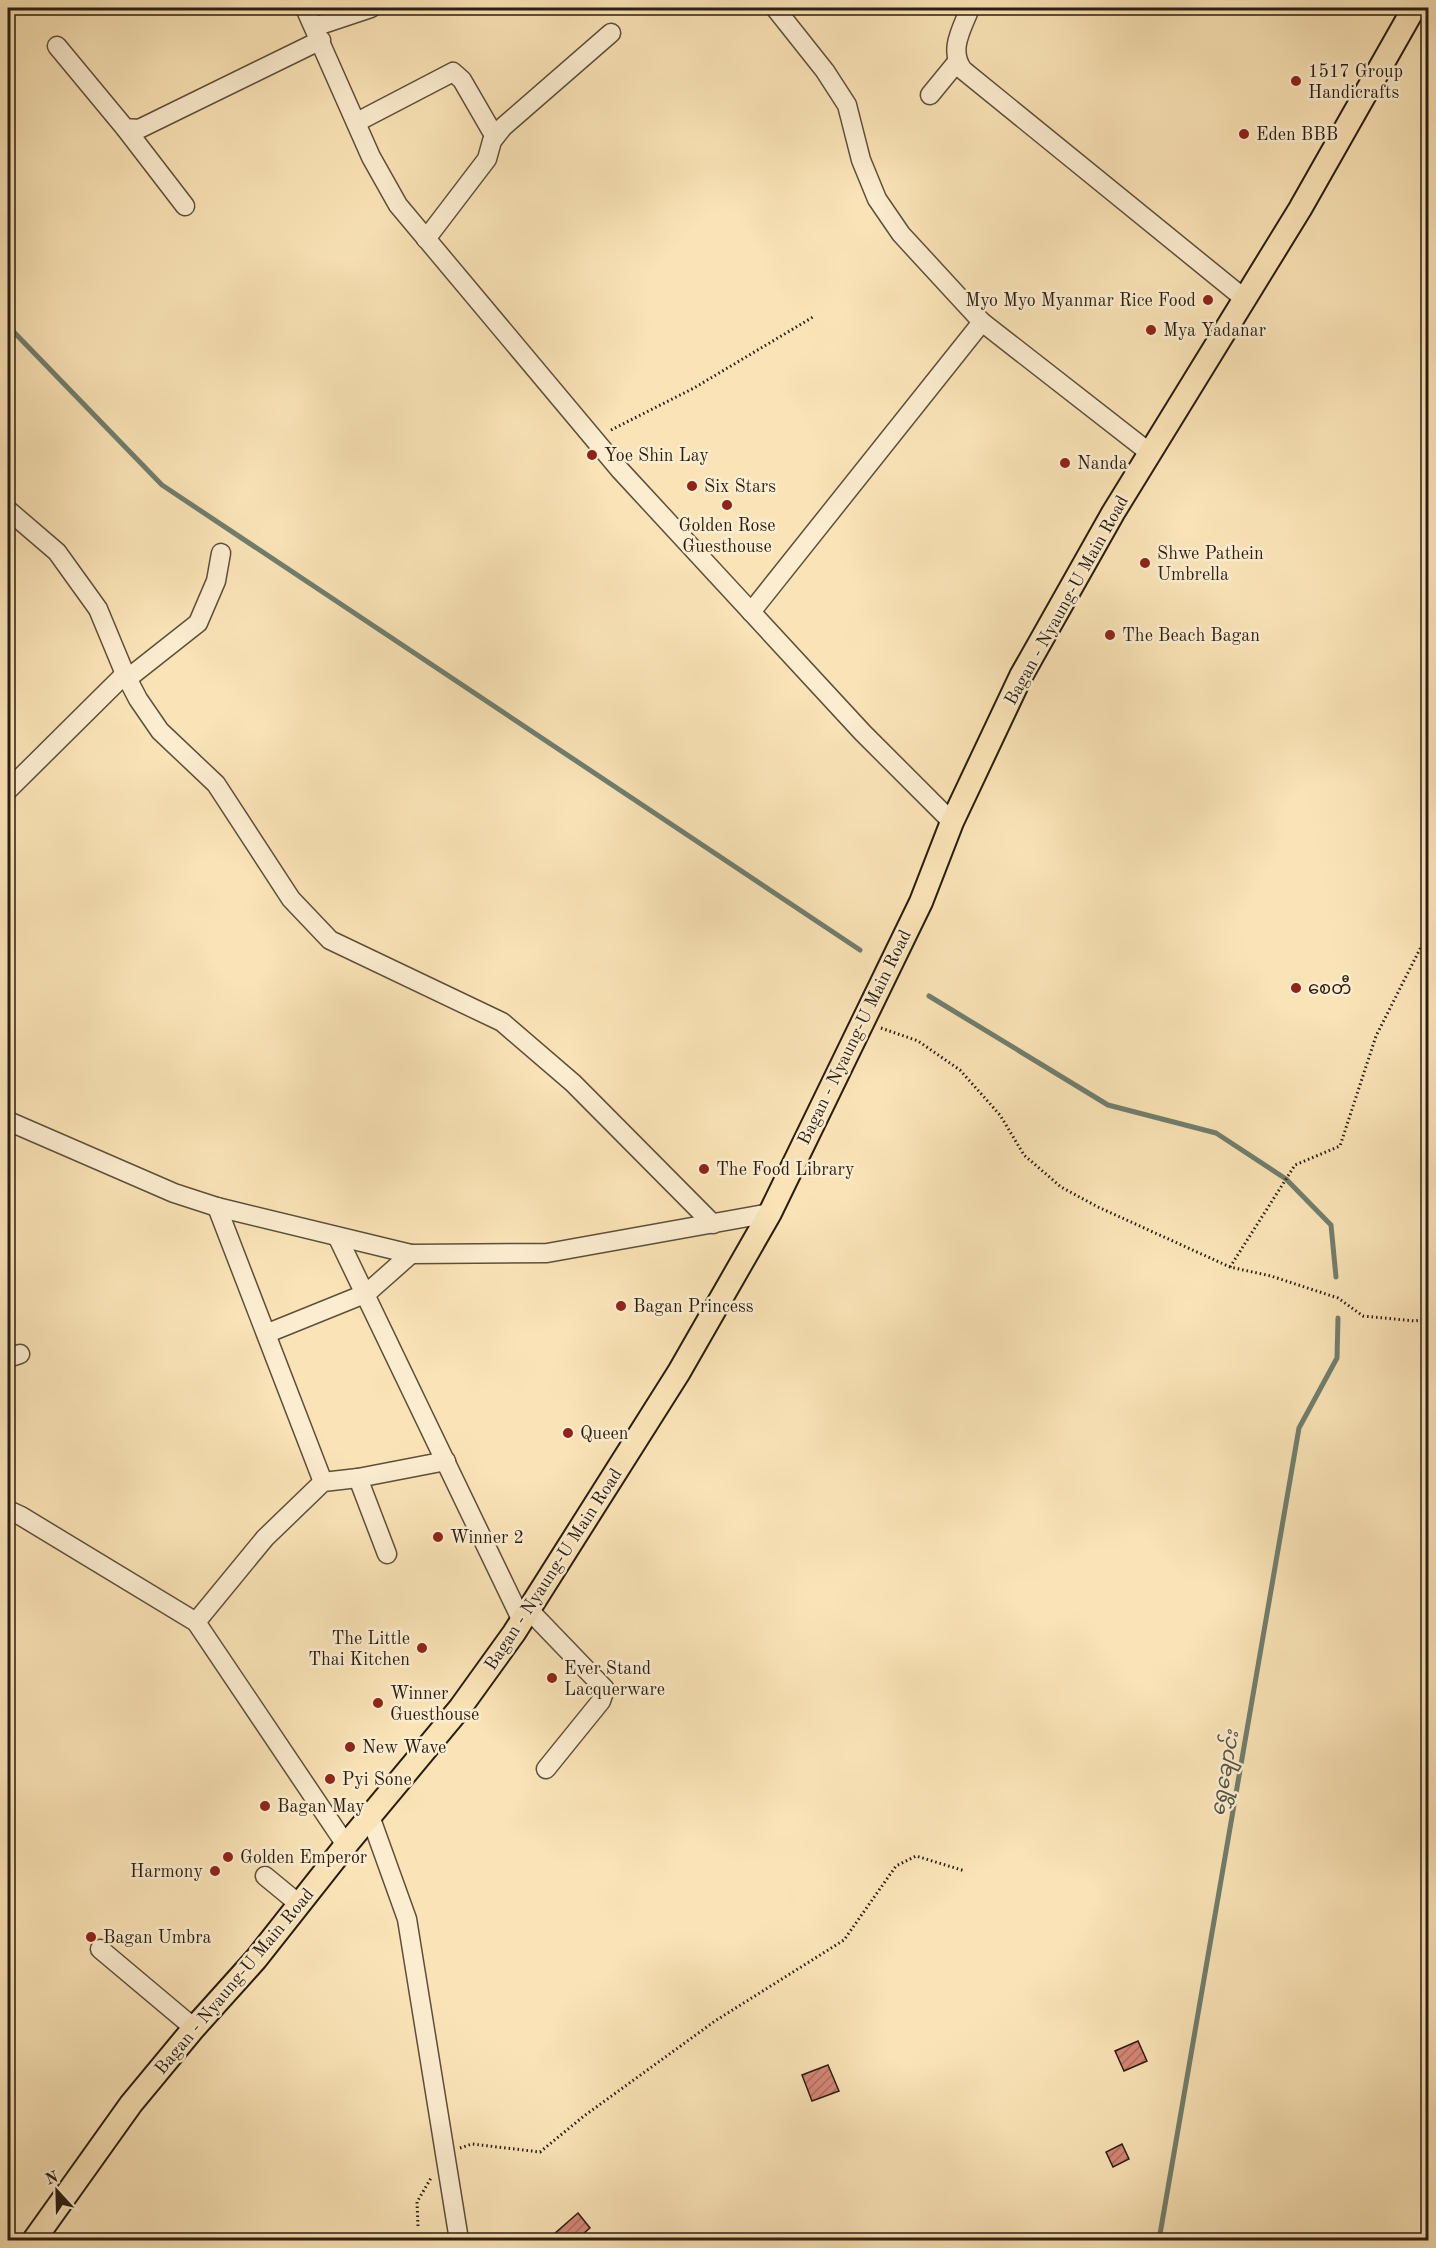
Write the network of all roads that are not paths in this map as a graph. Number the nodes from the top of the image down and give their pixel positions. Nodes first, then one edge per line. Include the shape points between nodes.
1 (305, 8) edge
2 (371, 8) edge
3 (775, 8) edge
4 (969, 8) edge
5 (1414, 8) edge
6 (611, 33) dead end
7 (317, 34) junction
8 (57, 46) dead end
9 (957, 62) junction
10 (930, 95) dead end
11 (357, 122) junction
12 (126, 128) junction
13 (495, 136) junction
14 (185, 206) dead end
15 (426, 239) junction
16 (1246, 300) junction
17 (982, 322) junction
18 (1150, 453) junction
19 (8, 510) edge
20 (221, 553) dead end
21 (751, 612) junction
22 (126, 676) junction
23 (8, 790) edge
24 (952, 822) junction
25 (8, 1121) edge
26 (217, 1207) junction
27 (770, 1213) junction
28 (713, 1224) junction
29 (339, 1238) junction
30 (411, 1254) junction
31 (367, 1293) junction
32 (268, 1333) junction
33 (446, 1461) junction
34 (358, 1478) junction
35 (323, 1482) junction
36 (8, 1510) edge
37 (387, 1554) dead end
38 (525, 1615) junction
39 (196, 1622) junction
40 (546, 1769) dead end
41 (370, 1816) junction
42 (346, 1845) junction
43 (265, 1876) dead end
44 (299, 1904) junction
45 (100, 1948) dead end
46 (194, 2028) junction
47 (34, 2241) edge
48 (459, 2241) edge

1 - 7 street
2 - 7 street
3 - 17 street via 847,105 856,149 887,215 928,266
4 - 9 street via 956,46
5 - 16 main road, Bagan - Nyaung-U Main Road
6 - 13 street
7 - 11 street
7 - 12 street via 139,129
8 - 12 street
9 - 10 street
9 - 16 street
11 - 13 street via 453,72 462,80
11 - 15 street via 388,189
12 - 14 street
13 - 15 street via 487,159
15 - 21 street via 594,439
16 - 18 main road, Bagan - Nyaung-U Main Road
17 - 18 street
17 - 21 street
18 - 24 main road, Bagan - Nyaung-U Main Road via 1021,676
19 - 22 street via 57,552 98,609
20 - 22 street via 216,581 198,623
21 - 24 street via 863,734
22 - 23 street
22 - 28 street via 160,731 216,784 291,899 330,940 502,1022 573,1083
24 - 27 main road, Bagan - Nyaung-U Main Road via 921,902
25 - 26 street via 174,1193
26 - 29 street
26 - 32 street
27 - 28 street
27 - 38 main road, Bagan - Nyaung-U Main Road via 679,1372
28 - 30 street via 547,1253
29 - 30 street
29 - 31 street
30 - 31 street
31 - 32 street
31 - 33 street
32 - 35 street
33 - 34 street
33 - 38 street
34 - 35 street
34 - 37 street
35 - 39 street via 265,1538
36 - 39 street
38 - 40 street via 605,1689 601,1701
38 - 41 main road, Bagan - Nyaung-U Main Road via 460,1708
39 - 42 street
41 - 42 main road, Bagan - Nyaung-U Main Road
41 - 48 street via 407,1919
42 - 44 main road, Bagan - Nyaung-U Main Road
43 - 44 street
44 - 46 main road, Bagan - Nyaung-U Main Road
45 - 46 street
46 - 47 main road, Bagan - Nyaung-U Main Road via 131,2104

